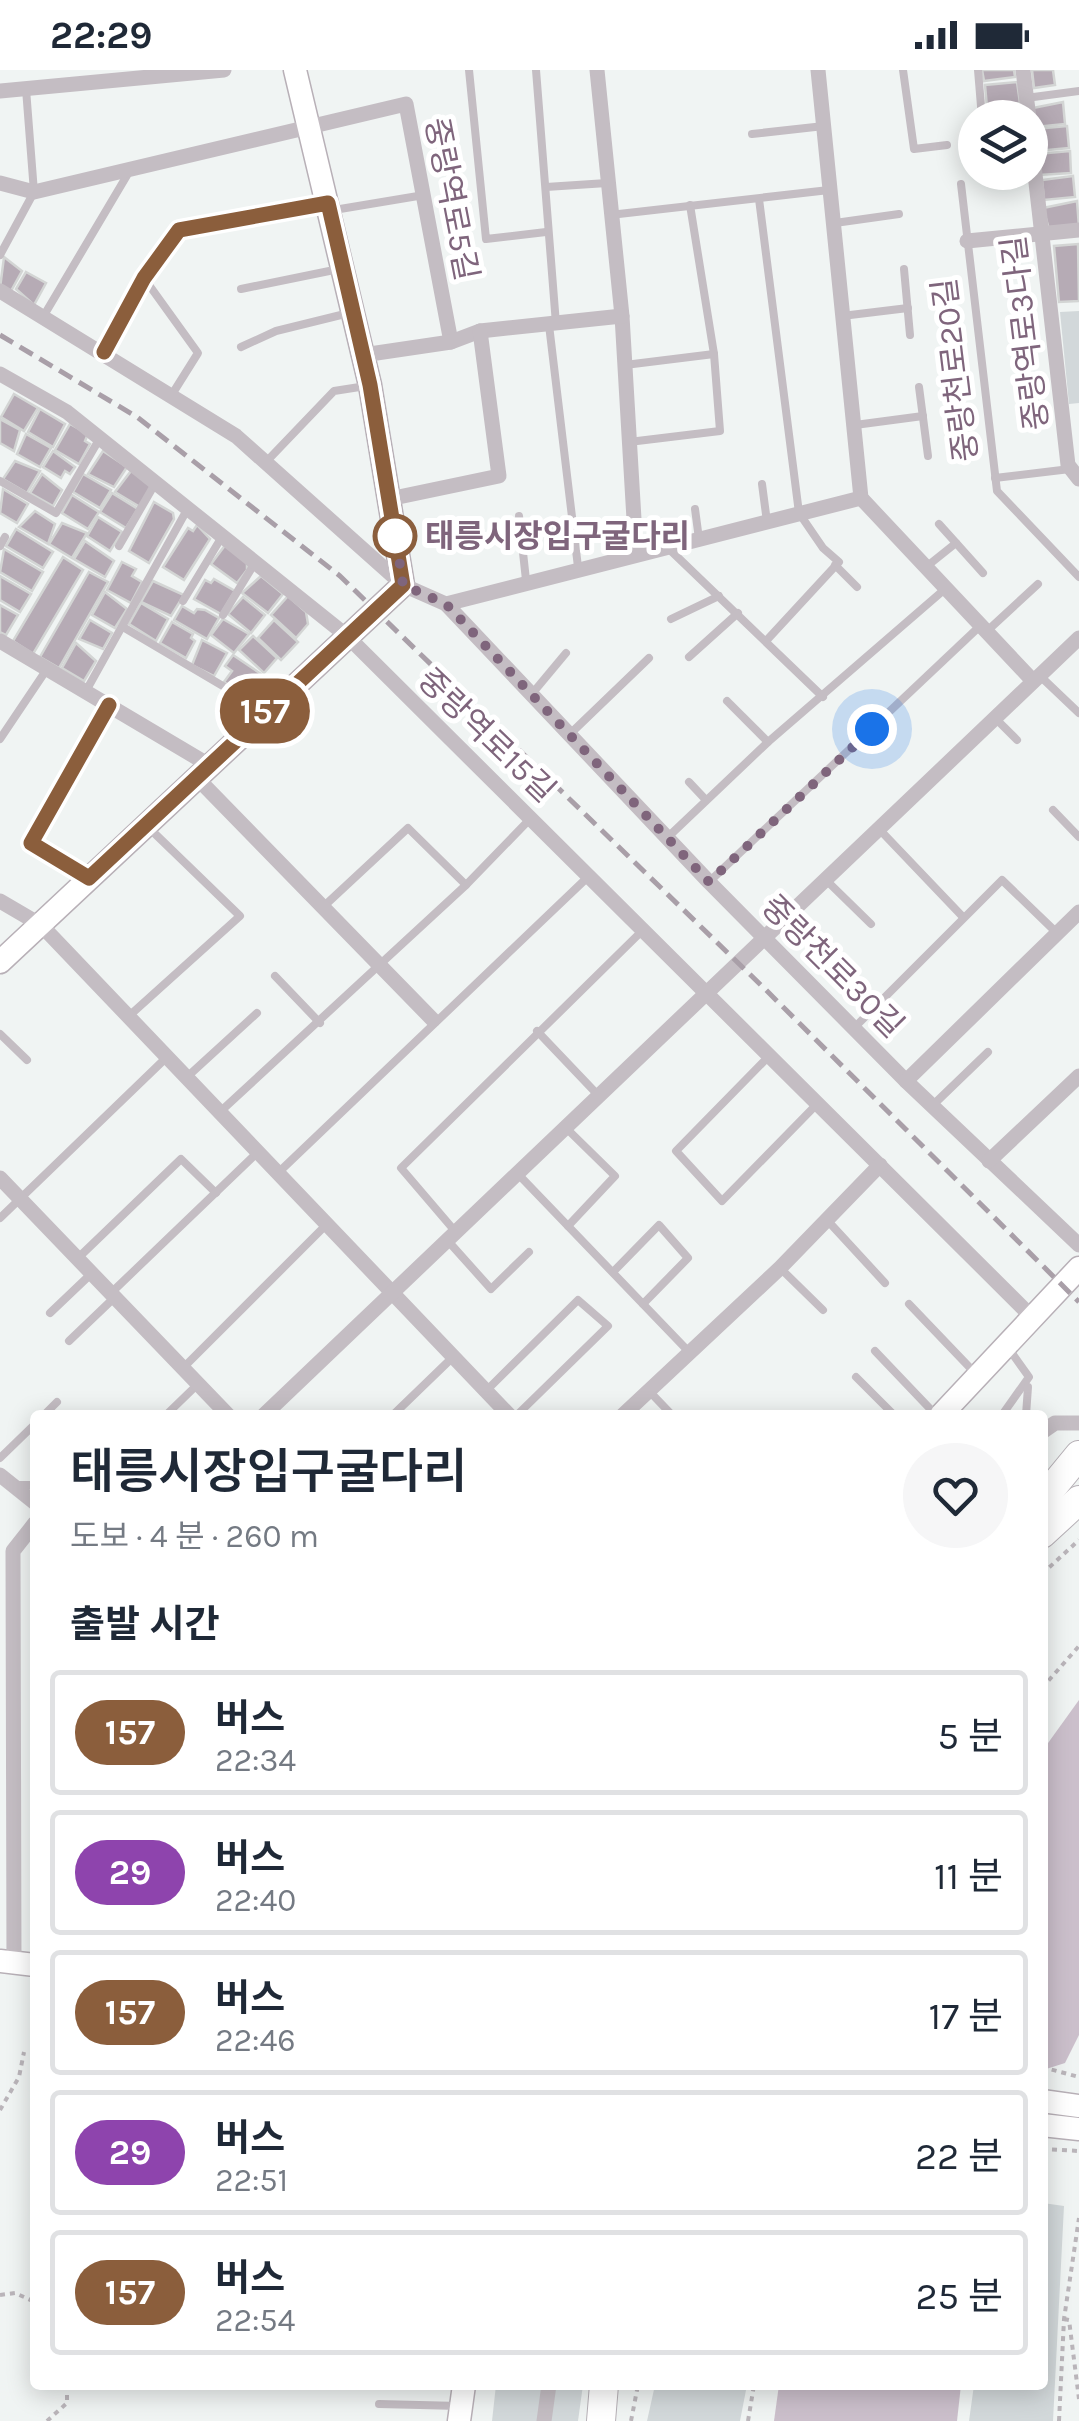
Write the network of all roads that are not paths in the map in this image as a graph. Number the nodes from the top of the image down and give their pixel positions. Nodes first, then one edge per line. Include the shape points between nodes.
1 (224, 70) edge
2 (295, 70) edge
3 (469, 70) edge
4 (536, 70) edge
5 (597, 70) edge
6 (818, 70) edge
7 (903, 70) edge
8 (978, 70) edge
9 (1023, 70) edge
10 (26, 89) junction
11 (0, 91) edge
12 (1079, 91) edge
13 (1026, 98) joint
14 (980, 100) edge
15 (310, 124) junction
16 (824, 126) junction
17 (752, 134) dead end
18 (948, 145) dead end
19 (129, 172) junction
20 (0, 182) edge
21 (606, 183) junction
22 (546, 186) junction
23 (830, 190) junction
24 (961, 190) edge
25 (1036, 190) edge
26 (34, 192) junction
27 (425, 195) junction
28 (759, 198) junction
29 (690, 205) junction
30 (329, 207) junction
31 (899, 214) dead end
32 (610, 215) junction
33 (835, 224) junction
34 (1079, 230) edge
35 (546, 232) junction
36 (1041, 234) junction
37 (968, 241) junction
38 (0, 254) edge
39 (343, 268) junction
40 (904, 269) dead end
41 (144, 278) junction
42 (241, 289) dead end
43 (0, 292) edge
44 (908, 308) junction
45 (353, 312) junction
46 (43, 316) junction
47 (622, 316) junction
48 (842, 316) junction
49 (552, 324) junction
50 (480, 332) junction
51 (910, 335) dead end
52 (451, 342) junction
53 (240, 347) dead end
54 (104, 352) junction
55 (714, 354) junction
56 (363, 355) junction
57 (624, 365) junction
58 (0, 374) edge
59 (370, 385) junction
60 (919, 386) dead end
61 (171, 396) junction
62 (923, 416) junction
63 (855, 425) junction
64 (100, 438) junction
65 (628, 442) junction
66 (928, 456) dead end
67 (266, 462) junction
68 (1076, 472) edge
69 (995, 478) junction
70 (0, 481) edge
71 (156, 482) junction
72 (762, 484) dead end
73 (860, 498) junction
74 (390, 499) junction
75 (188, 508) junction
76 (695, 508) dead end
77 (799, 513) junction
78 (519, 516) dead end
79 (767, 522) junction
80 (939, 524) dead end
81 (223, 535) junction
82 (5, 536) dead end
83 (699, 540) junction
84 (956, 543) junction
85 (0, 546) edge
86 (119, 546) dead end
87 (666, 547) junction
88 (636, 553) junction
89 (256, 561) junction
90 (835, 565) junction
91 (578, 567) junction
92 (926, 567) junction
93 (983, 572) dead end
94 (1079, 578) edge
95 (526, 580) junction
96 (1038, 584) dead end
97 (403, 585) junction
98 (857, 587) dead end
99 (946, 588) junction
100 (719, 596) junction
101 (182, 601) dead end
102 (446, 604) junction
103 (738, 614) junction
104 (224, 615) dead end
105 (671, 620) dead end
106 (124, 627) junction
107 (983, 629) junction
108 (347, 636) junction
109 (1079, 638) edge
110 (0, 641) edge
111 (766, 641) junction
112 (566, 653) dead end
113 (690, 657) dead end
114 (649, 658) dead end
115 (48, 669) junction
116 (1036, 678) junction
117 (86, 692) junction
118 (531, 695) junction
119 (823, 697) junction
120 (727, 701) dead end
121 (109, 705) junction
122 (266, 711) junction
123 (1079, 713) edge
124 (996, 718) junction
125 (0, 720) edge
126 (10, 725) junction
127 (570, 734) junction
128 (0, 739) edge
129 (1017, 740) dead end
130 (768, 742) junction
131 (203, 771) junction
132 (689, 782) dead end
133 (705, 800) junction
134 (1053, 810) dead end
135 (532, 817) junction
136 (146, 825) junction
137 (879, 828) junction
138 (668, 837) junction
139 (1079, 837) edge
140 (590, 875) junction
141 (89, 878) junction
142 (825, 879) junction
143 (709, 882) junction
144 (466, 885) junction
145 (0, 901) edge
146 (322, 908) junction
147 (1079, 912) edge
148 (962, 916) junction
149 (871, 924) dead end
150 (40, 925) junction
151 (644, 929) junction
152 (1058, 934) junction
153 (766, 935) junction
154 (0, 962) edge
155 (381, 966) junction
156 (275, 976) dead end
157 (706, 991) junction
158 (257, 1012) dead end
159 (129, 1016) junction
160 (433, 1020) junction
161 (320, 1023) junction
162 (856, 1026) junction
163 (537, 1031) junction
164 (0, 1034) edge
165 (988, 1052) dead end
166 (770, 1055) junction
167 (168, 1056) junction
168 (27, 1060) dead end
169 (1079, 1076) edge
170 (187, 1077) junction
171 (906, 1081) junction
172 (597, 1094) junction
173 (818, 1103) junction
174 (932, 1106) junction
175 (221, 1111) junction
176 (564, 1126) junction
177 (259, 1151) junction
178 (988, 1161) junction
179 (880, 1165) junction
180 (278, 1172) junction
181 (515, 1172) junction
182 (0, 1178) edge
183 (216, 1193) junction
184 (20, 1198) junction
185 (0, 1218) edge
186 (827, 1220) junction
187 (328, 1222) junction
188 (568, 1226) junction
189 (450, 1234) junction
190 (1079, 1245) edge
191 (528, 1252) dead end
192 (78, 1258) junction
193 (780, 1268) junction
194 (1079, 1268) edge
195 (613, 1272) junction
196 (92, 1273) junction
197 (885, 1283) dead end
198 (392, 1288) junction
199 (113, 1295) junction
200 (643, 1304) junction
201 (910, 1304) dead end
202 (823, 1310) dead end
203 (50, 1312) dead end
204 (1032, 1317) junction
205 (69, 1341) dead end
206 (1006, 1345) junction
207 (875, 1351) dead end
208 (691, 1354) junction
209 (452, 1357) junction
210 (183, 1368) junction
211 (978, 1376) junction
212 (856, 1377) dead end
213 (1028, 1382) junction
214 (198, 1384) junction
215 (488, 1389) junction
216 (649, 1391) junction
217 (57, 1402) dead end
218 (49, 1410) edge
219 (171, 1410) edge
220 (223, 1410) edge
221 (269, 1410) edge
222 (398, 1410) edge
223 (506, 1410) edge
224 (516, 1410) edge
225 (628, 1410) edge
226 (667, 1410) edge
227 (889, 1410) edge
228 (933, 1410) edge
229 (943, 1410) edge
230 (1006, 1410) edge
231 (1026, 1410) edge
232 (1079, 1423) edge
233 (1048, 1427) edge
234 (30, 1429) edge
235 (1079, 1455) edge
236 (0, 1458) edge
237 (6, 1480) edge
238 (1048, 1493) edge
239 (30, 1500) edge
240 (1079, 1500) edge
241 (1048, 1528) edge
242 (30, 1529) edge
243 (6, 1770) edge
244 (16, 1963) edge
245 (1048, 2102) edge
246 (1079, 2106) edge
247 (1048, 2125) edge
248 (1079, 2129) edge
249 (548, 2390) edge
250 (604, 2390) edge
251 (380, 2404) dead end
252 (461, 2404) edge
253 (544, 2421) edge
254 (601, 2421) edge

1 - 10 street
2 - 15 street
3 - 35 lane via 486,240
4 - 22 lane
5 - 21 street
6 - 16 street
7 - 18 lane via 914,150
8 - 14 lane
9 - 13 street
10 - 11 street
10 - 26 lane
12 - 13 lane
15 - 19 street
15 - 27 street, 중랑역로5길 via 406,104
15 - 30 street
16 - 17 lane
16 - 23 street
19 - 26 street
19 - 46 lane
20 - 26 street
21 - 22 lane
21 - 32 street
22 - 35 lane
23 - 28 lane
23 - 33 street
24 - 37 lane, 중랑천로20길
25 - 36 street, 중랑역로3다길
26 - 38 lane
27 - 30 lane
27 - 52 street, 중랑역로5길
28 - 29 lane
28 - 77 lane
29 - 32 lane
29 - 55 lane
30 - 39 street
30 - 41 lane via 179,230
31 - 33 lane
32 - 47 street
33 - 48 street
34 - 36 street
35 - 49 lane
36 - 37 street
36 - 68 street, 중랑역로3다길
37 - 69 lane, 중랑천로20길
39 - 42 lane
39 - 45 street
40 - 44 lane
41 - 54 lane
41 - 61 lane via 198,353
43 - 46 street, 중랑천로30길
44 - 48 lane
44 - 51 lane
45 - 53 lane via 276,330
45 - 56 street
46 - 54 street, 중랑천로30길
47 - 49 street
47 - 57 street
48 - 63 street
49 - 50 street
49 - 91 lane
50 - 52 street
50 - 74 street via 499,476
52 - 56 street
54 - 61 street, 중랑천로30길
55 - 57 lane
55 - 65 lane via 720,431
56 - 59 street
57 - 65 street
58 - 64 street, 중랑역로15길
59 - 67 lane via 334,391
59 - 74 street
60 - 62 lane
61 - 67 street, 중랑천로30길
62 - 63 lane
62 - 66 lane
63 - 73 street
64 - 70 lane via 55,513
64 - 71 street, 중랑역로15길
65 - 88 street
67 - 97 street, 중랑천로30길
68 - 69 lane, 중랑역로3다길
69 - 94 lane, 중랑천로20길 via 997,491
71 - 75 street, 중랑역로15길
71 - 86 lane
72 - 79 lane
73 - 77 street
73 - 92 street
74 - 97 street
75 - 81 street, 중랑역로15길
75 - 106 lane
76 - 83 lane
77 - 79 street
77 - 90 lane
78 - 95 lane
79 - 83 street
80 - 84 lane
81 - 89 street, 중랑역로15길
81 - 101 lane
82 - 85 lane
83 - 87 street
84 - 92 lane
84 - 93 lane
87 - 88 street
87 - 100 lane
88 - 91 street
89 - 104 lane
89 - 108 street, 중랑역로15길
90 - 98 lane
90 - 111 lane
91 - 95 street
92 - 99 street
95 - 102 street
96 - 107 lane
97 - 102 street, 중랑천로30길
97 - 108 street
99 - 107 street
99 - 119 lane
100 - 103 lane
100 - 105 lane
102 - 118 street, 중랑천로30길
103 - 111 lane
103 - 113 lane
106 - 117 lane
106 - 122 lane
107 - 116 street
107 - 143 lane
108 - 122 street
108 - 135 street, 중랑역로15길
109 - 116 street
110 - 115 street
111 - 119 lane
112 - 118 lane
114 - 127 lane
115 - 117 street
115 - 126 lane
116 - 123 lane
116 - 124 street
117 - 121 street
118 - 127 street, 중랑천로30길
119 - 130 lane
120 - 130 lane
121 - 131 street
121 - 141 lane via 31,843
122 - 131 street
124 - 129 lane
124 - 137 street
125 - 126 lane
126 - 128 lane
127 - 138 street, 중랑천로30길
130 - 133 lane
131 - 136 street
131 - 146 street
132 - 133 lane
133 - 138 lane
134 - 139 lane
135 - 140 street, 중랑역로15길
135 - 144 lane
136 - 141 street
136 - 159 lane via 240,916
137 - 142 street
137 - 148 lane
138 - 143 street, 중랑천로30길
140 - 151 street, 중랑역로15길
140 - 160 lane
141 - 150 street
142 - 149 lane
142 - 153 street
143 - 153 street, 중랑천로30길
144 - 146 lane via 408,828
144 - 155 lane
145 - 150 street
146 - 155 street
147 - 152 street
148 - 152 lane via 1002,880
148 - 162 lane
150 - 154 street
150 - 159 street
151 - 157 street, 중랑역로15길
151 - 163 lane
152 - 171 street
153 - 157 street
153 - 162 street, 중랑천로30길
155 - 160 street
155 - 161 lane
156 - 161 lane
157 - 166 street, 중랑역로15길
157 - 172 street
158 - 170 lane
159 - 167 street
160 - 180 lane
161 - 175 lane
162 - 171 street, 중랑천로30길
163 - 172 lane
163 - 189 lane via 402,1168
164 - 168 lane
165 - 174 lane
166 - 173 street, 중랑역로15길
166 - 173 lane via 676,1151 722,1201
167 - 170 street
167 - 184 lane
169 - 178 street
170 - 175 street
171 - 174 street, 중랑천로30길
172 - 176 street
173 - 179 street, 중랑역로15길
174 - 178 street, 중랑천로30길
175 - 177 street
176 - 181 street
176 - 188 lane via 615,1176
177 - 180 street
177 - 183 lane
178 - 190 street, 중랑천로30길
179 - 186 street
179 - 204 street, 중랑역로15길
180 - 187 street
181 - 188 lane
181 - 189 street
182 - 184 street
183 - 192 lane via 181,1159
183 - 199 lane
184 - 185 lane
184 - 192 street
186 - 193 street
186 - 197 lane
187 - 198 street
187 - 210 lane
188 - 195 lane
189 - 191 lane via 490,1289
189 - 198 street
192 - 196 street
193 - 202 lane
193 - 208 street
194 - 204 street
195 - 200 lane
195 - 200 lane via 659,1225 688,1258
196 - 199 street
196 - 203 lane
198 - 209 street
198 - 221 street
199 - 205 lane
199 - 210 street
200 - 208 lane
201 - 211 lane
204 - 206 street
206 - 211 street
206 - 213 lane
207 - 228 lane
208 - 216 street
209 - 215 street
209 - 222 lane
210 - 214 street
211 - 229 street
212 - 227 lane
213 - 230 lane
213 - 231 lane
214 - 219 lane
214 - 220 street
215 - 223 street
215 - 224 lane via 578,1300 608,1326
216 - 225 street
216 - 226 lane
217 - 218 lane
232 - 233 street
234 - 236 lane
235 - 238 highway
237 - 239 street
240 - 241 highway
242 - 243 street via 12,1551
243 - 244 street
245 - 246 street
247 - 248 street
249 - 253 street
250 - 254 highway
251 - 252 lane

